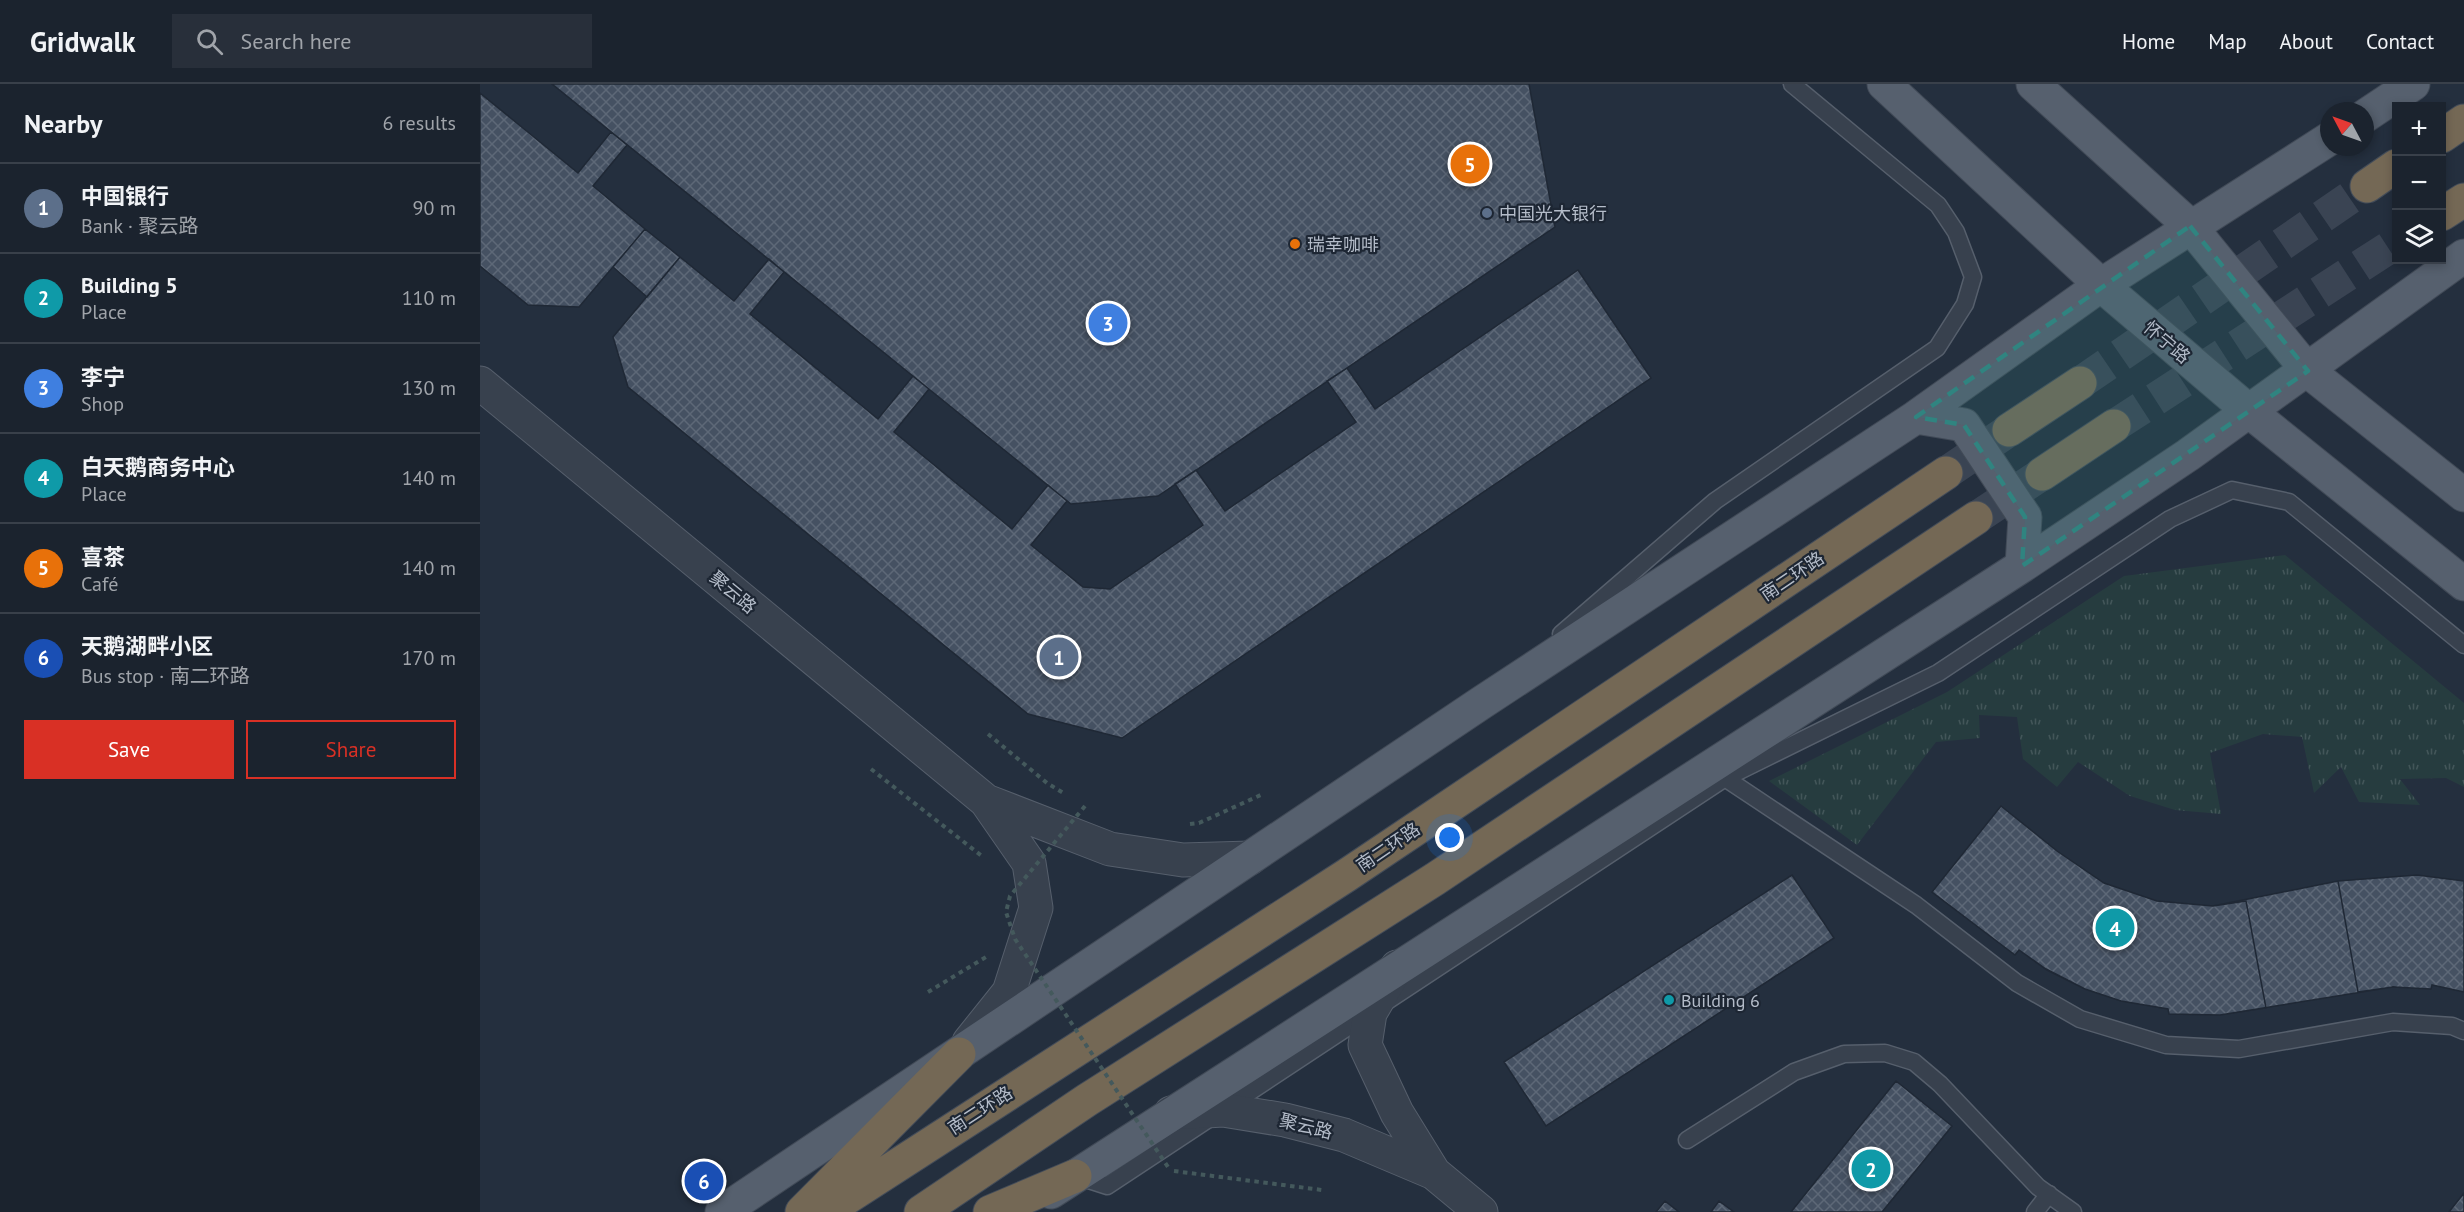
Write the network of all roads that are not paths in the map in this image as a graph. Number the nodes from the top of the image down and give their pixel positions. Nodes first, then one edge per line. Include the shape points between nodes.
1 (1792, 84) edge
2 (1884, 84) edge
3 (2033, 84) edge
4 (2390, 84) edge
5 (2413, 84) edge
6 (2369, 102) edge
7 (2374, 110) edge
8 (2464, 121) edge
9 (2446, 133) edge
10 (2320, 144) edge
11 (2392, 169) edge
12 (2367, 186) tunnel mouth
13 (2464, 200) edge
14 (2446, 211) edge
15 (2190, 226) junction
16 (2464, 255) edge
17 (2464, 263) edge
18 (2429, 278) junction
19 (2101, 285) junction
20 (2308, 371) junction
21 (2080, 382) tunnel mouth
22 (480, 383) edge
23 (2250, 412) junction
24 (1916, 417) junction
25 (2114, 426) tunnel mouth
26 (2009, 430) tunnel mouth
27 (1946, 473) tunnel mouth
28 (2042, 474) tunnel mouth
29 (2464, 495) edge
30 (1976, 518) tunnel mouth
31 (2022, 566) junction
32 (2464, 584) edge
33 (2464, 645) edge
34 (1482, 703) junction
35 (1725, 778) junction
36 (986, 801) junction
37 (1250, 858) junction
38 (1397, 968) junction
39 (1370, 1013) junction
40 (2464, 1031) edge
41 (959, 1054) junction
42 (1223, 1110) junction
43 (1172, 1113) junction
44 (1687, 1140) dead end
45 (1434, 1173) junction
46 (1075, 1176) junction
47 (2049, 1194) junction
48 (722, 1212) edge
49 (802, 1212) edge
50 (825, 1212) edge
51 (921, 1212) edge
52 (990, 1212) edge
53 (1019, 1212) edge
54 (1481, 1212) edge
55 (2035, 1212) edge
56 (2073, 1212) edge

1 - 34 lane via 1938,205 1956,232 1973,277 1965,304 1937,348 1714,501
2 - 19 main road, 怀宁路
3 - 15 main road
4 - 6 main road
5 - 7 main road
8 - 9 highway
10 - 15 main road
11 - 12 highway
13 - 14 highway
15 - 19 main road
15 - 20 main road
16 - 18 main road
17 - 18 main road
18 - 20 main road
19 - 23 main road, 怀宁路
19 - 24 main road
20 - 23 main road
20 - 29 main road
21 - 26 highway
22 - 36 street, 聚云路
23 - 31 main road
23 - 32 main road, 怀宁路
24 - 31 main road via 1964,425 2025,517
24 - 34 main road
25 - 28 highway
27 - 50 highway, 南二环路 via 1347,875
30 - 51 highway via 1435,879 1088,1100
31 - 38 main road
33 - 35 lane via 2289,502 2232,490 2170,519 1938,673
34 - 37 main road
35 - 39 lane
35 - 40 lane via 1916,905 2017,983 2080,1019 2166,1045 2239,1048 2393,1022 2452,1026
36 - 37 street via 1110,849 1183,860
36 - 41 street via 1029,863 1036,908 1009,992
37 - 41 main road
38 - 39 street, 聚云路
38 - 43 main road
39 - 42 lane
39 - 45 street, 聚云路 via 1365,1045 1397,1113
41 - 48 main road
41 - 49 highway
42 - 43 street, 聚云路
42 - 45 street, 聚云路 via 1286,1119 1344,1135
42 - 46 lane via 1107,1186
43 - 46 main road
44 - 47 lane via 1794,1072 1844,1054 1886,1053 1914,1062 1940,1084
45 - 54 street, 聚云路
46 - 52 highway
46 - 53 main road
47 - 55 lane
47 - 56 lane

